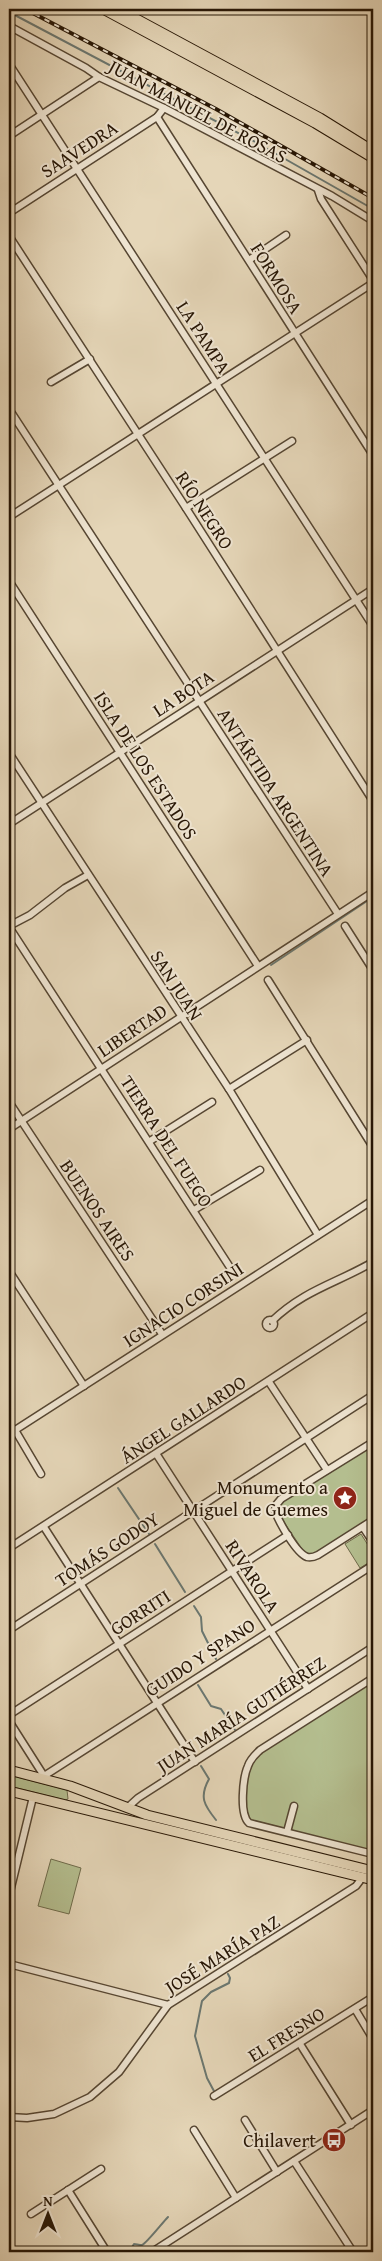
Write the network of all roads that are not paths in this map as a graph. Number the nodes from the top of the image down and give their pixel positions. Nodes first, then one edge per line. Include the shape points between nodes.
1 (102, 9) edge
2 (118, 9) edge
3 (9, 26) edge
4 (9, 64) edge
5 (99, 77) junction
6 (164, 108) junction
7 (42, 115) junction
8 (157, 117) junction
9 (9, 136) edge
10 (373, 151) edge
11 (373, 158) edge
12 (77, 168) junction
13 (318, 190) junction
14 (9, 213) edge
15 (373, 221) edge
16 (286, 235) dead end
17 (9, 236) edge
18 (249, 260) junction
19 (373, 281) edge
20 (295, 334) junction
21 (90, 359) junction
22 (51, 382) dead end
23 (216, 384) junction
24 (9, 409) edge
25 (138, 434) junction
26 (292, 441) dead end
27 (373, 454) edge
28 (264, 458) junction
29 (59, 485) junction
30 (186, 508) junction
31 (9, 517) edge
32 (9, 581) edge
33 (373, 589) edge
34 (357, 599) junction
35 (373, 626) edge
36 (277, 650) junction
37 (198, 701) junction
38 (120, 751) junction
39 (9, 753) edge
40 (373, 801) edge
41 (42, 803) junction
42 (9, 824) edge
43 (88, 875) junction
44 (373, 892) edge
45 (338, 914) junction
46 (345, 926) dead end
47 (9, 927) edge
48 (258, 966) junction
49 (373, 970) edge
50 (268, 980) dead end
51 (180, 1017) junction
52 (307, 1040) junction
53 (102, 1069) junction
54 (229, 1089) junction
55 (9, 1102) edge
56 (212, 1102) dead end
57 (21, 1121) junction
58 (9, 1129) edge
59 (150, 1142) junction
60 (373, 1147) edge
61 (260, 1170) dead end
62 (373, 1200) edge
63 (194, 1210) junction
64 (318, 1235) junction
65 (373, 1262) edge
66 (9, 1270) edge
67 (233, 1272) dead end
68 (373, 1313) edge
69 (272, 1321) dead end
70 (162, 1334) junction
71 (269, 1382) junction
72 (84, 1386) junction
73 (373, 1395) edge
74 (12, 1432) edge
75 (306, 1438) junction
76 (373, 1442) edge
77 (157, 1455) junction
78 (327, 1470) junction
79 (41, 1474) dead end
80 (194, 1511) junction
81 (373, 1520) edge
82 (44, 1526) junction
83 (363, 1526) junction
84 (288, 1534) junction
85 (373, 1542) edge
86 (9, 1548) edge
87 (373, 1565) edge
88 (232, 1571) junction
89 (81, 1584) junction
90 (9, 1630) edge
91 (270, 1630) junction
92 (120, 1644) junction
93 (373, 1647) edge
94 (373, 1678) edge
95 (308, 1689) junction
96 (158, 1703) junction
97 (9, 1715) edge
98 (9, 1721) edge
99 (195, 1762) junction
100 (9, 1770) edge
101 (44, 1777) junction
102 (70, 1786) junction
103 (9, 1790) edge
104 (33, 1797) junction
105 (65, 1804) junction
106 (294, 1806) dead end
107 (127, 1808) junction
108 (287, 1832) junction
109 (373, 1854) edge
110 (373, 1871) edge
111 (362, 1878) junction
112 (373, 1880) edge
113 (9, 1896) edge
114 (9, 1964) edge
115 (373, 1996) edge
116 (168, 2005) junction
117 (355, 2009) junction
118 (373, 2039) edge
119 (300, 2044) junction
120 (214, 2096) dead end
121 (373, 2110) edge
122 (9, 2116) edge
123 (245, 2120) dead end
124 (350, 2125) junction
125 (194, 2130) dead end
126 (294, 2161) junction
127 (101, 2169) dead end
128 (277, 2172) junction
129 (68, 2190) junction
130 (236, 2198) junction
131 (31, 2214) dead end
132 (107, 2252) edge
133 (152, 2252) edge
134 (352, 2252) edge

1 - 11 main road via 315,122
2 - 10 main road via 320,118
3 - 5 street, JUAN MANUEL DE ROSAS
4 - 7 street, LA PAMPA
5 - 6 street, JUAN MANUEL DE ROSAS
5 - 7 street
6 - 8 street, SAAVEDRA
6 - 13 street, JUAN MANUEL DE ROSAS
7 - 9 street
7 - 12 street, LA PAMPA
8 - 12 street, SAAVEDRA
8 - 18 street, FORMOSA
12 - 14 street, SAAVEDRA
12 - 23 street, LA PAMPA
13 - 15 street, JUAN MANUEL DE ROSAS
13 - 19 street via 321,200
16 - 18 street
17 - 21 street, RÍO NEGRO
18 - 20 street, FORMOSA
19 - 20 street
20 - 23 street
20 - 27 street, FORMOSA
21 - 22 street
21 - 25 street, RÍO NEGRO
23 - 25 street
23 - 28 street, LA PAMPA
24 - 29 street, ANTÁRTIDA ARGENTINA
25 - 29 street
25 - 30 street, RÍO NEGRO
26 - 28 street
28 - 30 street
28 - 34 street, LA PAMPA
29 - 31 street
29 - 37 street, ANTÁRTIDA ARGENTINA
30 - 36 street, RÍO NEGRO
32 - 38 street, ISLA DE LOS ESTADOS
33 - 34 street, LA BOTA
34 - 35 street, LA PAMPA
34 - 36 street, LA BOTA
36 - 37 street, LA BOTA
36 - 40 street, RÍO NEGRO
37 - 38 street, LA BOTA
37 - 45 street, ANTÁRTIDA ARGENTINA
38 - 41 street, LA BOTA
38 - 48 street, ISLA DE LOS ESTADOS
39 - 41 street, SAN JUAN
41 - 42 street, LA BOTA
41 - 43 street, SAN JUAN
43 - 47 street
43 - 51 street, SAN JUAN
44 - 45 street, LIBERTAD
45 - 48 street, LIBERTAD
46 - 49 street
47 - 53 street, TIERRA DEL FUEGO
48 - 51 street, LIBERTAD
50 - 52 street
51 - 53 street, LIBERTAD
51 - 54 street, SAN JUAN
52 - 54 street
52 - 60 street
53 - 57 street, LIBERTAD
53 - 59 street, TIERRA DEL FUEGO
54 - 64 street, SAN JUAN
55 - 57 street, BUENOS AIRES
56 - 59 street
57 - 58 street, LIBERTAD
57 - 70 street, BUENOS AIRES
59 - 63 street, TIERRA DEL FUEGO
61 - 63 street
62 - 64 street, IGNACIO CORSINI
63 - 67 street, TIERRA DEL FUEGO
64 - 70 street, IGNACIO CORSINI
65 - 69 street via 310,1292
66 - 72 street
68 - 71 street, ÁNGEL GALLARDO
70 - 72 street, IGNACIO CORSINI
71 - 75 street
71 - 77 street, ÁNGEL GALLARDO
72 - 74 street, IGNACIO CORSINI
73 - 75 street, TOMÁS GODOY
74 - 79 street
75 - 78 street
75 - 80 street, TOMÁS GODOY
76 - 78 street
77 - 80 street, RIVAROLA
77 - 82 street, ÁNGEL GALLARDO
78 - 84 street via 276,1505 275,1511
80 - 88 street, RIVAROLA
80 - 89 street, TOMÁS GODOY
81 - 83 street
82 - 86 street, ÁNGEL GALLARDO
82 - 89 street
83 - 84 street via 311,1558 302,1554
83 - 85 street
84 - 88 street, GORRITI
87 - 91 street, GUIDO Y SPANO
88 - 91 street, RIVAROLA
88 - 92 street, GORRITI
89 - 90 street, TOMÁS GODOY
89 - 92 street
91 - 95 street, RIVAROLA
91 - 96 street, GUIDO Y SPANO
92 - 96 street
92 - 97 street, GORRITI
93 - 95 street, JUAN MARÍA GUTIÉRREZ
94 - 108 street via 260,1750 248,1765 243,1792 246,1820
95 - 99 street, JUAN MARÍA GUTIÉRREZ
96 - 99 street
96 - 101 street, GUIDO Y SPANO
98 - 101 street
99 - 107 street, JUAN MARÍA GUTIÉRREZ
100 - 101 main road
101 - 102 main road
102 - 105 main road via 73,1799
102 - 107 main road
103 - 104 main road
104 - 105 main road
104 - 113 street
105 - 111 main road
106 - 108 street
107 - 110 main road
108 - 109 street
111 - 112 main road
111 - 116 street, JOSÉ MARÍA PAZ via 356,1886
114 - 116 street
115 - 117 street, EL FRESNO
116 - 122 street, JOSÉ MARÍA PAZ via 119,2072 90,2097 54,2114 27,2118
117 - 118 street
117 - 119 street, EL FRESNO
119 - 120 street, EL FRESNO
119 - 124 street
121 - 124 street
123 - 128 street
124 - 126 street
125 - 130 street
126 - 128 street
126 - 134 street
127 - 129 street
128 - 130 street
129 - 131 street
129 - 132 street
130 - 133 street

